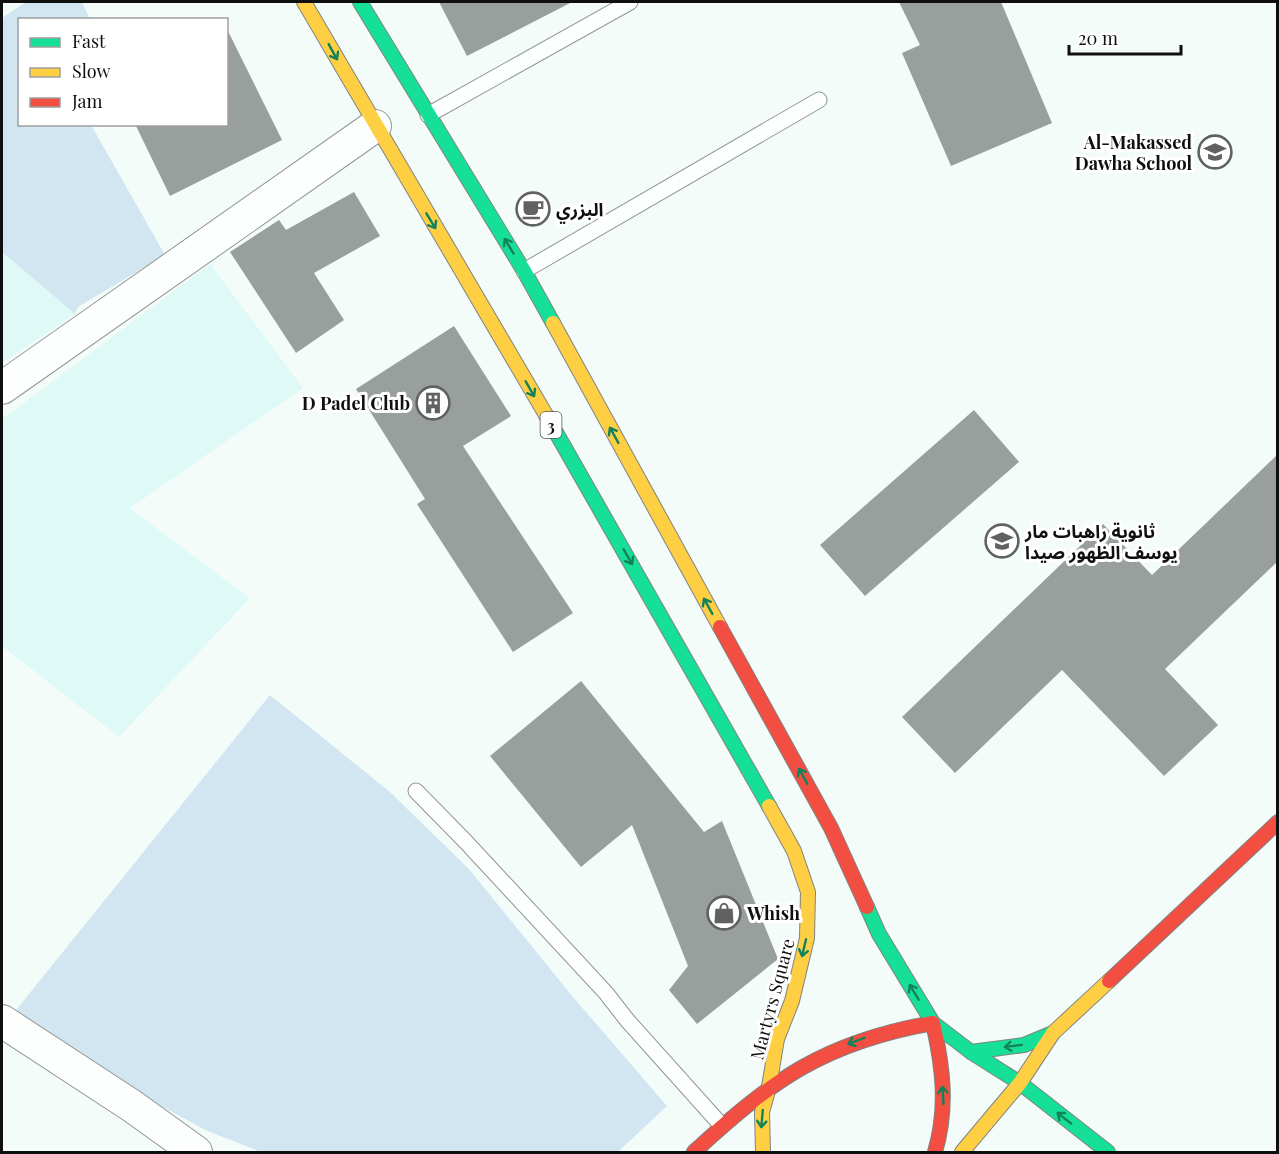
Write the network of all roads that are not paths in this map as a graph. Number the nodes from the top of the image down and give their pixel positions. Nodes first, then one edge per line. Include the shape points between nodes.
1 (304, 2) edge
2 (360, 2) edge
3 (630, 2) edge
4 (819, 100) dead end
5 (428, 115) junction
6 (375, 126) junction
7 (524, 270) junction
8 (2, 388) edge
9 (416, 791) dead end
10 (1276, 826) edge
11 (2, 1021) edge
12 (933, 1023) junction
13 (1053, 1033) junction
14 (971, 1052) junction
15 (1020, 1083) junction
16 (769, 1087) junction
17 (722, 1126) junction
18 (196, 1152) edge
19 (694, 1152) edge
20 (763, 1152) edge
21 (935, 1152) edge
22 (962, 1152) edge
23 (1108, 1152) edge

1 -> 6 main road, 3
2 - 5 main road
3 - 5 lane
4 - 7 lane
7 -> 5 main road
6 - 8 street
6 -> 16 main road, Martyrs Square / 3 via 643,583 794,850 808,892 807,938 792,1000 777,1039
12 -> 7 main road via 879,934 831,828
9 - 17 lane via 606,993
10 - 13 main road
11 - 18 street
12 - 14 main road
12 -> 16 main road, Martyrs Square via 847,1044 806,1063
21 -> 12 main road via 944,1105 943,1063
13 -> 14 main road via 1024,1045
13 - 15 main road
14 - 15 main road
15 - 22 main road
23 -> 15 main road
16 - 17 main road, Martyrs Square
16 -> 20 main road, Martyrs Square via 762,1112
17 - 19 main road, Martyrs Square

